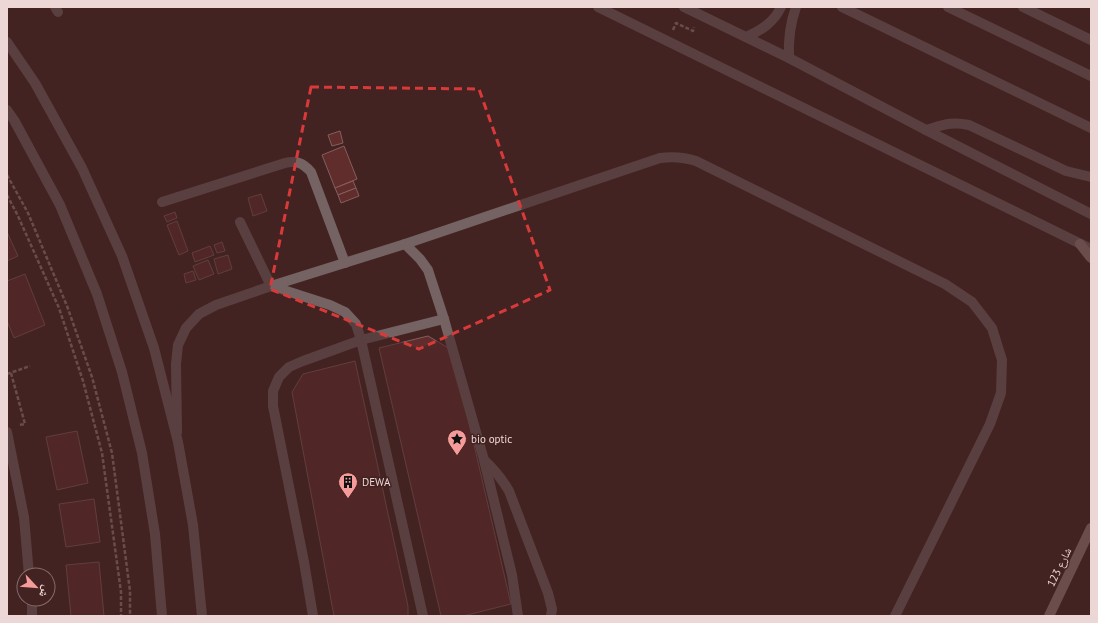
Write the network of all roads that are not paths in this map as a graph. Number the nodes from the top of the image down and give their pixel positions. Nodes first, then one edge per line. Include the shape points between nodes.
1 (598, 7) edge
2 (684, 7) edge
3 (781, 7) edge
4 (796, 7) edge
5 (842, 7) edge
6 (948, 7) edge
7 (1023, 7) edge
8 (746, 37) junction
9 (1091, 40) edge
10 (7, 42) edge
11 (789, 58) junction
12 (1091, 76) edge
13 (7, 110) edge
14 (1091, 128) edge
15 (926, 130) junction
16 (1091, 177) edge
17 (162, 202) dead end
18 (1091, 214) edge
19 (240, 222) dead end
20 (405, 244) junction
21 (1080, 244) junction
22 (1091, 249) edge
23 (1091, 258) edge
24 (344, 263) junction
25 (271, 286) junction
26 (444, 319) junction
27 (361, 340) junction
28 (10, 429) edge
29 (178, 442) junction
30 (484, 460) junction
31 (1091, 528) edge
32 (28, 567) edge
33 (162, 616) edge
34 (202, 616) edge
35 (313, 616) edge
36 (423, 616) edge
37 (518, 616) edge
38 (551, 616) edge
39 (895, 616) edge
40 (1049, 616) edge

1 - 21 street
2 - 8 street
3 - 8 street via 777,16 763,29
4 - 11 street via 788,40
5 - 14 street
6 - 12 street
7 - 9 street
8 - 11 street
10 - 29 street via 35,83 82,168 122,256 154,348
11 - 15 street
13 - 33 street via 60,205 97,294 122,372 142,453 155,534
15 - 16 street via 948,123 969,125 1066,171
15 - 18 street
17 - 24 street via 285,163 299,162 311,172
19 - 25 street
20 - 24 street
20 - 26 street via 428,270
20 - 39 street via 660,158 685,157 704,164 938,280 972,302 992,328 1002,360 1001,393 990,424
21 - 22 street
21 - 23 main road
24 - 25 street
25 - 27 street via 345,312 356,324
25 - 29 street via 216,305 199,314 186,328 178,345 176,364
26 - 27 street
26 - 30 street
27 - 35 street via 289,367 279,378 273,391 273,406
27 - 36 street
28 - 32 street via 24,516
29 - 34 street via 193,525
30 - 37 street via 512,575
30 - 38 street via 494,469 509,491 548,593
31 - 40 main road, شارع 123

